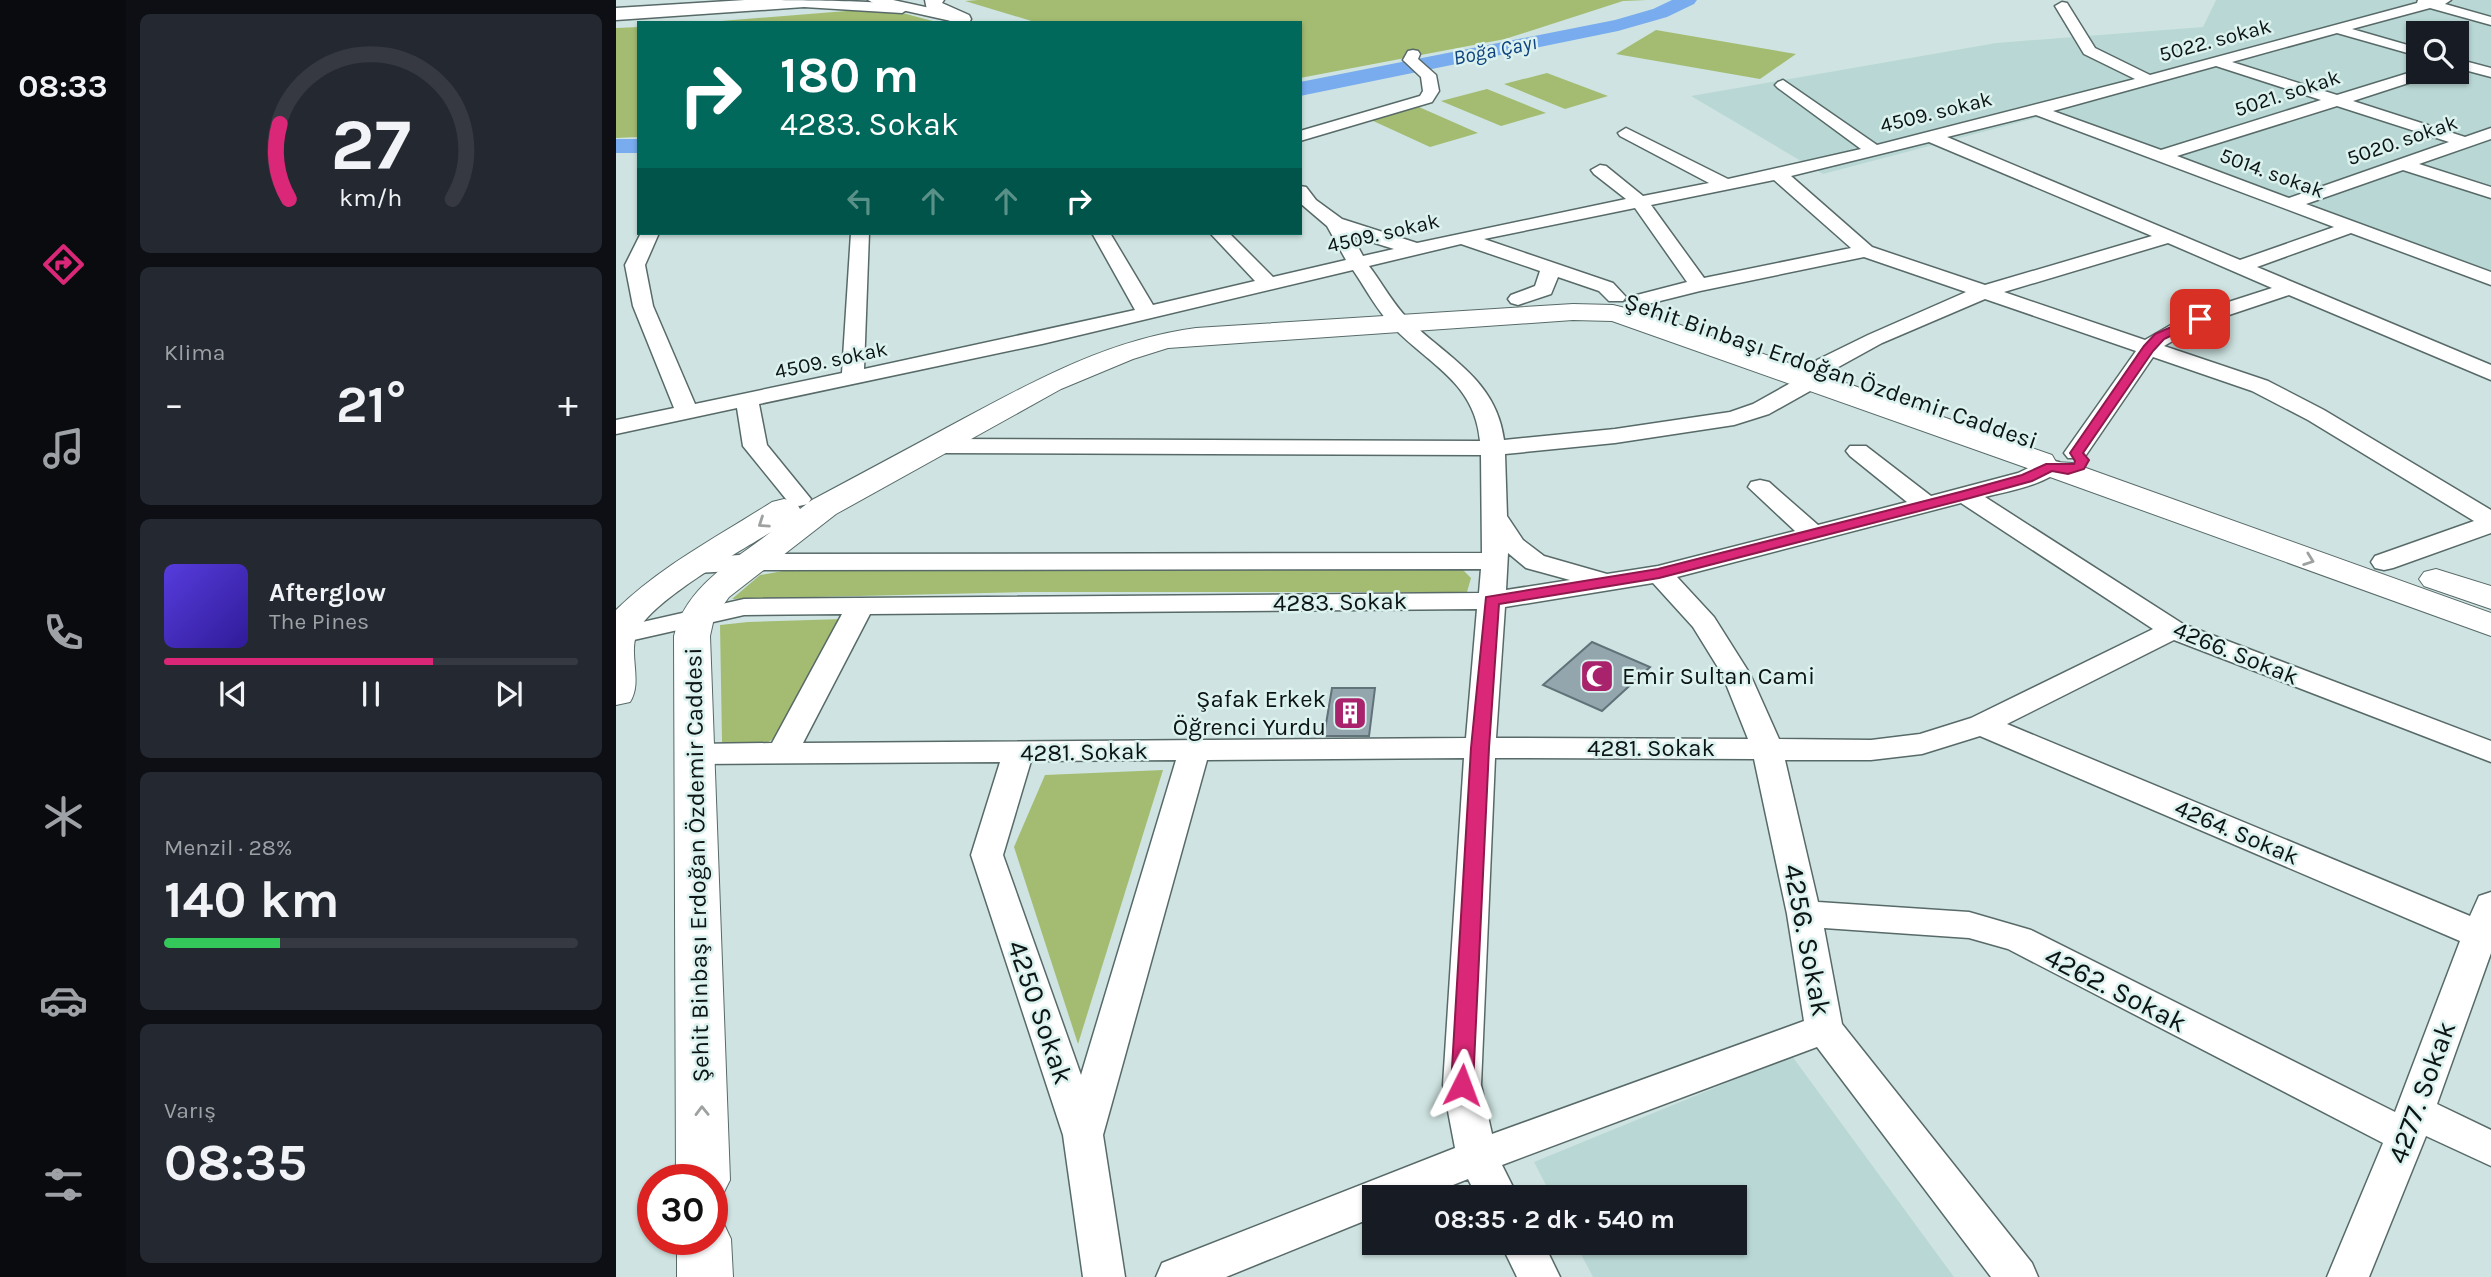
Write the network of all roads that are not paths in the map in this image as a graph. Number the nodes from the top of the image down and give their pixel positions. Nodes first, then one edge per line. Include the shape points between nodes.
1 (723, 0) edge
2 (830, 0) edge
3 (875, 0) edge
4 (935, 0) edge
5 (2433, 1) edge
6 (805, 2) junction
7 (900, 4) edge
8 (616, 6) edge
9 (2062, 6) dead end
10 (616, 14) edge
11 (2491, 14) edge
12 (967, 21) edge
13 (2491, 21) edge
14 (2337, 29) junction
15 (2406, 49) edge
16 (2215, 61) junction
17 (1414, 62) dead end
18 (2469, 67) edge
19 (2491, 73) edge
20 (2406, 79) edge
21 (2150, 80) junction
22 (1783, 85) dead end
23 (2335, 100) junction
24 (2037, 110) junction
25 (1626, 133) dead end
26 (2491, 133) edge
27 (1302, 135) edge
28 (1932, 137) junction
29 (2465, 142) junction
30 (1875, 151) junction
31 (2160, 156) junction
32 (2402, 163) junction
33 (1600, 170) dead end
34 (1778, 174) junction
35 (1727, 185) junction
36 (1302, 193) edge
37 (2491, 193) edge
38 (1640, 202) junction
39 (2289, 204) junction
40 (1336, 225) junction
41 (2351, 227) junction
42 (649, 235) edge
43 (860, 235) edge
44 (1102, 235) edge
45 (1221, 235) edge
46 (2170, 237) junction
47 (1462, 238) junction
48 (1415, 248) junction
49 (1864, 251) junction
50 (1357, 262) junction
51 (2239, 267) junction
52 (1551, 268) junction
53 (2491, 279) edge
54 (1268, 283) junction
55 (1699, 285) junction
56 (2290, 288) junction
57 (1983, 292) junction
58 (1518, 299) junction
59 (1626, 299) junction
60 (1148, 314) junction
61 (1393, 314) junction
62 (2148, 348) junction
63 (1818, 373) junction
64 (2491, 373) edge
65 (853, 378) junction
66 (747, 400) junction
67 (687, 412) junction
68 (616, 426) edge
69 (939, 446) junction
70 (1493, 448) junction
71 (1858, 451) dead end
72 (2061, 458) junction
73 (1760, 487) dead end
74 (1965, 495) junction
75 (799, 499) junction
76 (1925, 504) junction
77 (1495, 517) junction
78 (2491, 523) edge
79 (1813, 534) junction
80 (1494, 561) junction
81 (752, 562) junction
82 (2384, 562) junction
83 (696, 565) junction
84 (1659, 574) junction
85 (1609, 583) junction
86 (2491, 598) edge
87 (1491, 601) junction
88 (860, 607) junction
89 (696, 617) junction
90 (2491, 625) edge
91 (2173, 631) junction
92 (617, 636) edge
93 (616, 693) edge
94 (1982, 725) junction
95 (1480, 748) junction
96 (1767, 748) junction
97 (1194, 751) junction
98 (1018, 752) junction
99 (2491, 752) edge
100 (694, 754) junction
101 (781, 755) junction
102 (1804, 915) junction
103 (2487, 926) edge
104 (1824, 1029) junction
105 (2410, 1124) junction
106 (1083, 1135) junction
107 (2491, 1149) edge
108 (1477, 1157) junction
109 (703, 1164) edge
110 (1407, 1185) edge
111 (1492, 1185) edge
112 (1362, 1203) edge
113 (704, 1255) edge
114 (1528, 1255) edge
115 (705, 1277) edge
116 (1104, 1277) edge
117 (1177, 1277) edge
118 (1539, 1277) edge
119 (2017, 1277) edge
120 (2348, 1277) edge

1 - 8 highway
2 - 6 highway
3 - 7 street
4 - 12 highway via 934,6
5 - 11 street
5 - 13 street
5 - 14 street, 5022. sokak
6 - 7 highway
6 - 10 highway
7 - 12 street
9 - 21 street via 2089,51
14 - 15 street
14 - 16 street, 5022. sokak
16 - 21 street, 5022. sokak
16 - 23 street
17 - 27 street via 1427,75 1431,91 1422,101
18 - 19 street
20 - 23 street, 5021. sokak
21 - 24 street, 5022. sokak
22 - 30 street
23 - 29 street
23 - 31 street, 5021. sokak
24 - 28 street, 4509. sokak
24 - 31 street, 5014. sokak
25 - 35 street
26 - 29 street, 5020. sokak
28 - 30 street, 4509. sokak
28 - 46 street
29 - 32 street, 5020. sokak
30 - 34 street, 4509. sokak
31 - 39 street, 5014. sokak
32 - 37 street
32 - 39 street, 5020. sokak
33 - 38 street
34 - 35 street, 4509. sokak
34 - 49 street
35 - 38 street, 4509. sokak
36 - 40 street
38 - 47 street, 4509. sokak
38 - 55 street
39 - 41 street, 5014. sokak
40 - 48 street
40 - 50 street
41 - 51 street
41 - 53 street, 5014. sokak
42 - 67 street via 635,265 643,306
43 - 65 street
44 - 60 street
45 - 54 street
46 - 51 street
46 - 57 street
47 - 48 street, 4509. sokak
47 - 52 street
48 - 50 street, 4509. sokak
49 - 55 street
49 - 57 street
50 - 54 street, 4509. sokak
50 - 61 street
51 - 56 street
52 - 58 street via 1544,290
52 - 59 street
54 - 60 street, 4509. sokak
55 - 59 street
56 - 62 street via 2178,327
56 - 64 street
57 - 62 street
57 - 63 street via 1875,339
58 - 59 main road, Şehit Binbaşı Erdoğan Özdemir Caddesi
58 - 61 main road, Şehit Binbaşı Erdoğan Özdemir Caddesi
59 - 63 main road, Şehit Binbaşı Erdoğan Özdemir Caddesi
60 - 65 street, 4509. sokak
61 - 63 main road, Şehit Binbaşı Erdoğan Özdemir Caddesi via 1613,313
61 - 69 main road, Şehit Binbaşı Erdoğan Özdemir Caddesi via 1165,340 1051,383
61 - 70 street via 1472,386 1490,421
61 - 75 main road, Şehit Binbaşı Erdoğan Özdemir Caddesi via 1183,323 1099,346
62 - 72 street via 2097,425
62 - 78 street via 2260,386 2316,415
63 - 70 street via 1761,409 1734,418
63 - 72 main road, Şehit Binbaşı Erdoğan Özdemir Caddesi
65 - 66 street, 4509. sokak
66 - 67 street, 4509. sokak
66 - 75 street via 755,446
67 - 68 street, 4509. sokak
69 - 70 street
69 - 81 main road, Şehit Binbaşı Erdoğan Özdemir Caddesi via 824,507
70 - 77 street
71 - 76 street
72 - 74 street, 4283. Sokak via 2027,478
72 - 82 main road, Şehit Binbaşı Erdoğan Özdemir Caddesi
72 -> 90 main road, Şehit Binbaşı Erdoğan Özdemir Caddesi
73 - 79 street
74 - 76 street, 4283. Sokak
74 - 91 street, 4266. Sokak
75 -> 83 main road, Şehit Binbaşı Erdoğan Özdemir Caddesi
76 - 79 street, 4283. Sokak
77 - 80 street
77 - 85 street via 1514,545 1535,562
78 - 82 street
79 - 84 street, 4283. Sokak
80 - 81 street
80 - 87 street
81 - 83 street
81 - 89 main road, Şehit Binbaşı Erdoğan Özdemir Caddesi via 717,590
82 - 86 main road, Şehit Binbaşı Erdoğan Özdemir Caddesi
83 - 92 main road, Şehit Binbaşı Erdoğan Özdemir Caddesi via 651,595 625,619
84 - 85 street, 4283. Sokak
84 - 96 street, 4256. Sokak via 1704,623 1736,674
85 - 87 street, 4283. Sokak
87 - 88 street, 4283. Sokak
87 - 95 street
88 - 89 street, 4283. Sokak via 744,607
88 - 101 street
89 - 92 street, 4283. Sokak
89 - 100 main road, Şehit Binbaşı Erdoğan Özdemir Caddesi via 692,636
91 - 94 street, 4281. Sokak
91 - 99 street, 4266. Sokak
92 - 93 main road
94 - 96 street, 4281. Sokak via 1922,744 1871,750
94 - 103 street, 4264. Sokak
95 - 96 street, 4281. Sokak
95 - 97 street, 4281. Sokak
95 - 108 street via 1462,1085
96 - 102 street, 4256. Sokak
97 - 98 street, 4281. Sokak
97 - 106 street
98 - 101 street, 4281. Sokak
98 - 106 street, 4250 Sokak via 987,855
100 - 101 street, 4281. Sokak
109 -> 100 main road, Şehit Binbaşı Erdoğan Özdemir Caddesi
102 - 104 street, 4256. Sokak
102 - 105 street, 4262. Sokak via 1969,925 2018,939
103 - 105 street, 4277. Sokak
104 - 108 street
104 - 119 street, 4256. Sokak
105 - 107 street, 4262. Sokak
105 - 120 street, 4277. Sokak
106 - 116 street, 4250 Sokak
108 - 110 street
108 - 111 street
112 - 117 street
113 - 115 main road
114 - 118 street

